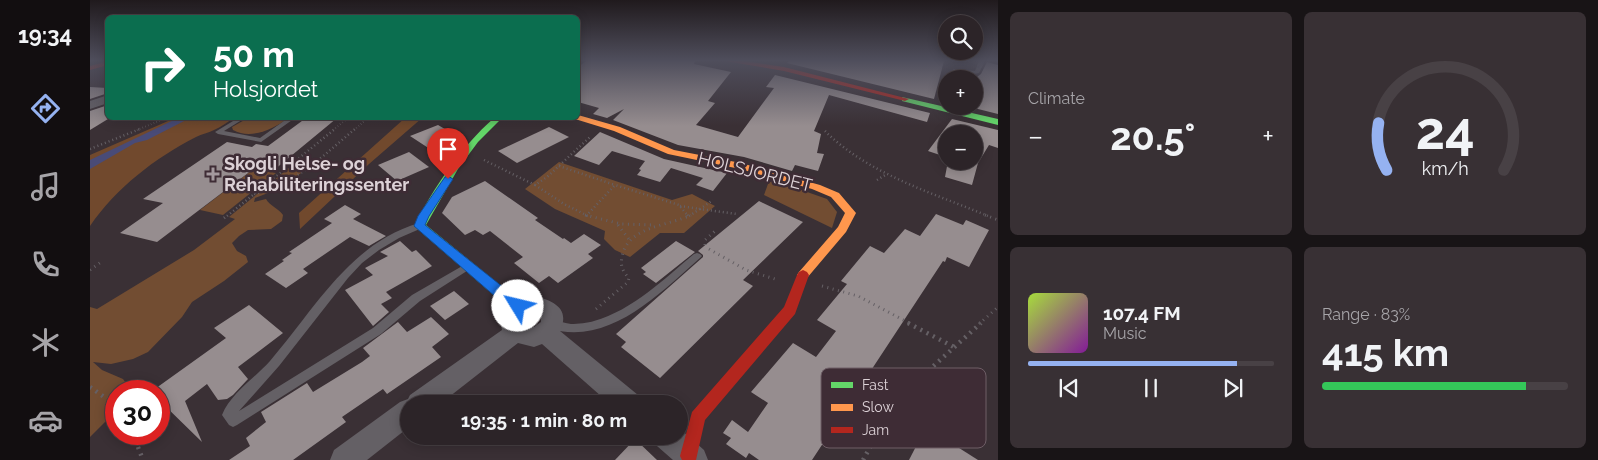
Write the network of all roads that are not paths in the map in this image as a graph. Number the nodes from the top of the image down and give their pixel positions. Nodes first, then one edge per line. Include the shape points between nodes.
1 (845, 82) edge
2 (105, 100) edge
3 (90, 105) edge
4 (580, 118) edge
5 (239, 120) edge
6 (289, 120) edge
7 (495, 120) edge
8 (998, 122) edge
9 (420, 226) junction
10 (697, 256) road end
11 (468, 267) junction
12 (517, 308) junction
13 (549, 329) junction
14 (516, 332) junction
15 (431, 395) edge
16 (619, 395) edge
17 (400, 419) edge
18 (689, 419) edge
19 (677, 445) edge
20 (692, 458) edge
21 (344, 460) edge

1 - 8 street
2 - 3 street
4 - 18 street, HOLSJORDET via 672,152 816,187 836,195 851,213 842,229 798,282 790,310
5 - 6 lane via 218,132 261,140
7 - 9 street via 484,129 468,151 429,206
9 - 11 street
9 - 11 lane via 377,245 342,278 298,337 239,399 228,415 233,421 377,331 416,298
10 - 13 lane via 623,315 577,329
11 - 12 street
12 - 13 street via 525,304 541,304 552,313
12 - 14 street via 510,317
13 - 14 street via 534,338
13 - 16 street
14 - 15 street
17 - 21 street
18 - 20 street, HOLSJORDET
19 - 20 street, HOLSJORDET

